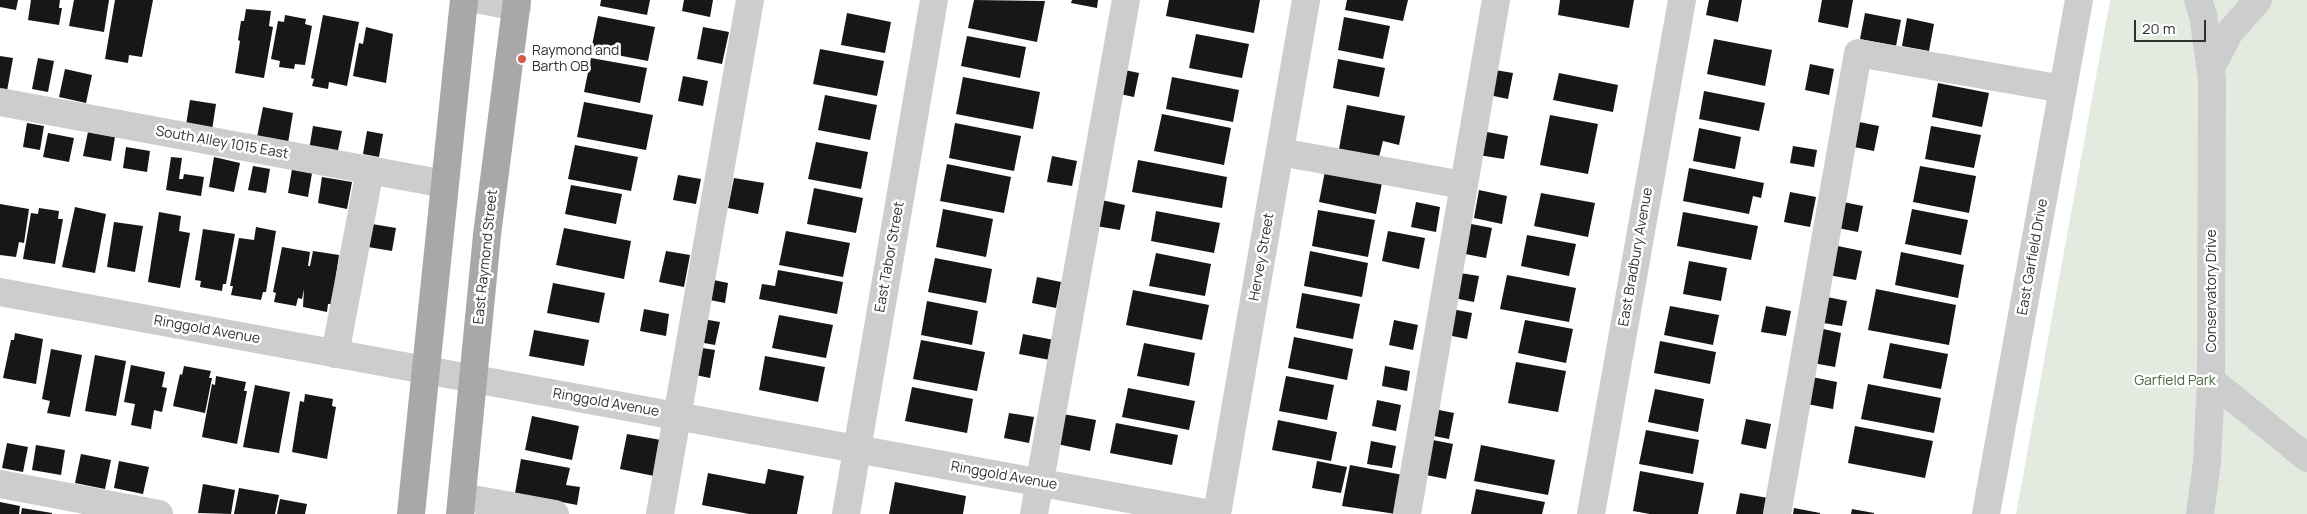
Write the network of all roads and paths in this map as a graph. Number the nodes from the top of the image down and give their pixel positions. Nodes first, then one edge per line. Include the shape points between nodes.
1 (464, 0) edge
2 (480, 0) edge
3 (750, 0) edge
4 (934, 0) edge
5 (1126, 0) edge
6 (1306, 0) edge
7 (1496, 0) edge
8 (1682, 0) edge
9 (2079, 0) edge
10 (2198, 0) edge
11 (2258, 0) edge
12 (517, 3) edge
13 (2210, 68) junction
14 (2063, 89) junction
15 (0, 102) edge
16 (1280, 152) junction
17 (370, 170) junction
18 (445, 184) junction
19 (1463, 186) junction
20 (0, 292) edge
21 (335, 354) junction
22 (426, 370) junction
23 (474, 378) junction
24 (2211, 380) junction
25 (676, 416) junction
26 (857, 449) junction
27 (2307, 458) edge
28 (1040, 482) junction
29 (0, 484) edge
30 (461, 506) edge
31 (159, 514) edge
32 (411, 514) edge
33 (555, 514) edge
34 (660, 514) edge
35 (846, 514) edge
36 (1034, 514) edge
37 (1211, 514) edge
38 (1217, 514) edge
39 (1407, 514) edge
40 (1591, 514) edge
41 (1777, 514) edge
42 (1986, 514) edge
43 (2200, 514) edge

1 - 18 main road
2 - 12 street
3 - 25 street
4 - 26 street, East Tabor Street
5 - 28 street
6 - 16 street, Hervey Street
7 - 19 street
8 - 40 street, East Bradbury Avenue
9 - 14 street, East Garfield Drive
10 - 13 street, Conservatory Drive
11 - 13 street, Conservatory Drive via 2229,33
12 - 23 main road, East Raymond Street via 487,236
13 - 24 street, Conservatory Drive
14 - 41 street via 1858,53
14 - 42 street, East Garfield Drive
15 - 17 street, South Alley 1015 East
16 - 19 street
16 - 38 street, Hervey Street
17 - 18 street, South Alley 1015 East
17 - 21 street
18 - 22 main road
19 - 39 street
20 - 21 street, Ringgold Avenue
21 - 22 street, Ringgold Avenue
22 - 23 street, Ringgold Avenue
22 - 32 main road
23 - 25 street, Ringgold Avenue
23 - 30 main road, East Raymond Street
24 - 27 street
24 - 43 street, Conservatory Drive via 2207,462
25 - 26 street, Ringgold Avenue
25 - 34 street
26 - 28 street, Ringgold Avenue
26 - 35 street, East Tabor Street
28 - 36 street
28 - 37 street, Ringgold Avenue
29 - 31 street
30 - 33 street

